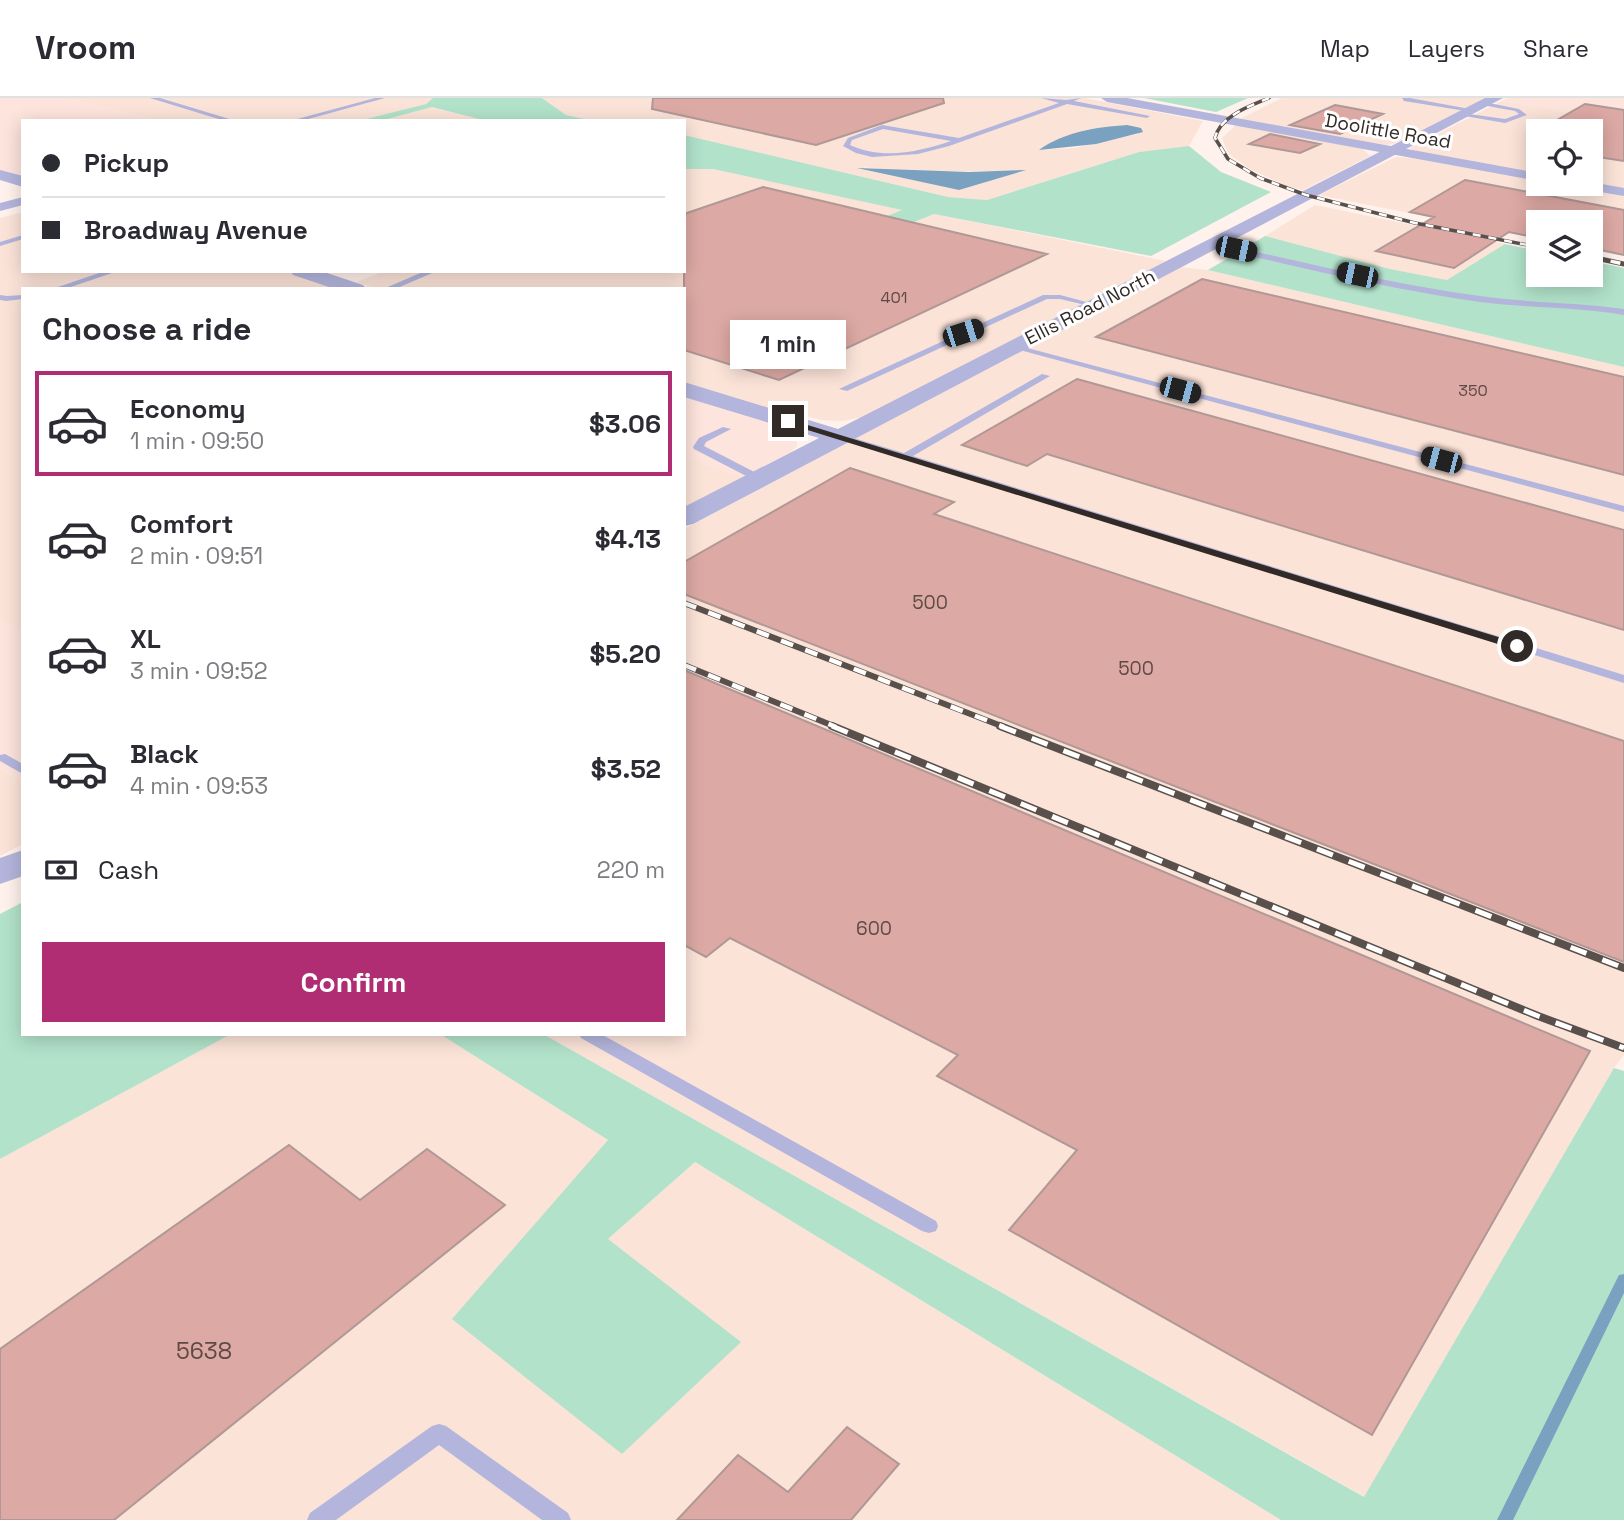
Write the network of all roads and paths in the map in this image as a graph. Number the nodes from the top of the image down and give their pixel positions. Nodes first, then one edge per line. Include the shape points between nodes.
1 (153, 98) edge
2 (382, 98) edge
3 (1044, 98) edge
4 (1079, 98) edge
5 (1107, 98) edge
6 (1406, 98) edge
7 (1066, 102) junction
8 (1479, 107) edge
9 (1147, 116) dead end
10 (226, 119) edge
11 (301, 119) edge
12 (959, 140) junction
13 (1392, 151) junction
14 (0, 175) edge
15 (1526, 175) edge
16 (21, 181) edge
17 (1603, 188) edge
18 (1624, 192) edge
19 (21, 202) edge
20 (0, 207) edge
21 (21, 238) edge
22 (0, 244) edge
23 (1212, 244) junction
24 (108, 273) edge
25 (306, 273) edge
26 (428, 273) edge
27 (62, 287) edge
28 (350, 287) edge
29 (392, 287) edge
30 (0, 297) edge
31 (21, 297) edge
32 (1094, 305) junction
33 (1624, 312) edge
34 (1015, 346) junction
35 (1045, 376) dead end
36 (844, 389) dead end
37 (686, 390) edge
38 (726, 429) dead end
39 (840, 437) junction
40 (905, 457) junction
41 (760, 479) junction
42 (1624, 509) edge
43 (686, 517) edge
44 (1624, 679) edge
45 (5, 758) dead end
46 (21, 769) edge
47 (21, 862) edge
48 (0, 873) edge
49 (591, 1036) edge
50 (929, 1226) dead end
51 (318, 1520) edge
52 (560, 1520) edge

1 - 10 lane
2 - 11 lane
3 - 7 lane
4 - 7 lane
5 - 13 street, Doolittle Road
6 - 8 lane
7 - 9 lane
7 - 12 lane
8 - 8 lane via 1505,121 1524,115 1517,110
8 - 13 street, Ellis Road North
12 - 12 lane via 901,155 846,146 850,139 883,127
13 - 15 street, Doolittle Road
13 - 23 street, Ellis Road North
14 - 16 street
17 - 18 street
19 - 20 street
21 - 22 lane
23 - 32 street, Ellis Road North
23 - 33 lane via 1434,292
24 - 27 lane
25 - 28 street
26 - 29 lane
30 - 31 lane
32 - 34 street, Ellis Road North
32 - 36 lane via 1046,297
34 - 39 street, Ellis Road North
34 - 42 lane
35 - 40 lane
37 - 39 street
38 - 41 lane via 702,440 698,447
39 - 40 lane
39 - 41 street, Ellis Road North
40 - 44 lane
41 - 43 street, Ellis Road North
45 - 46 lane
47 - 48 street
49 - 50 lane
51 - 52 lane via 439,1433

